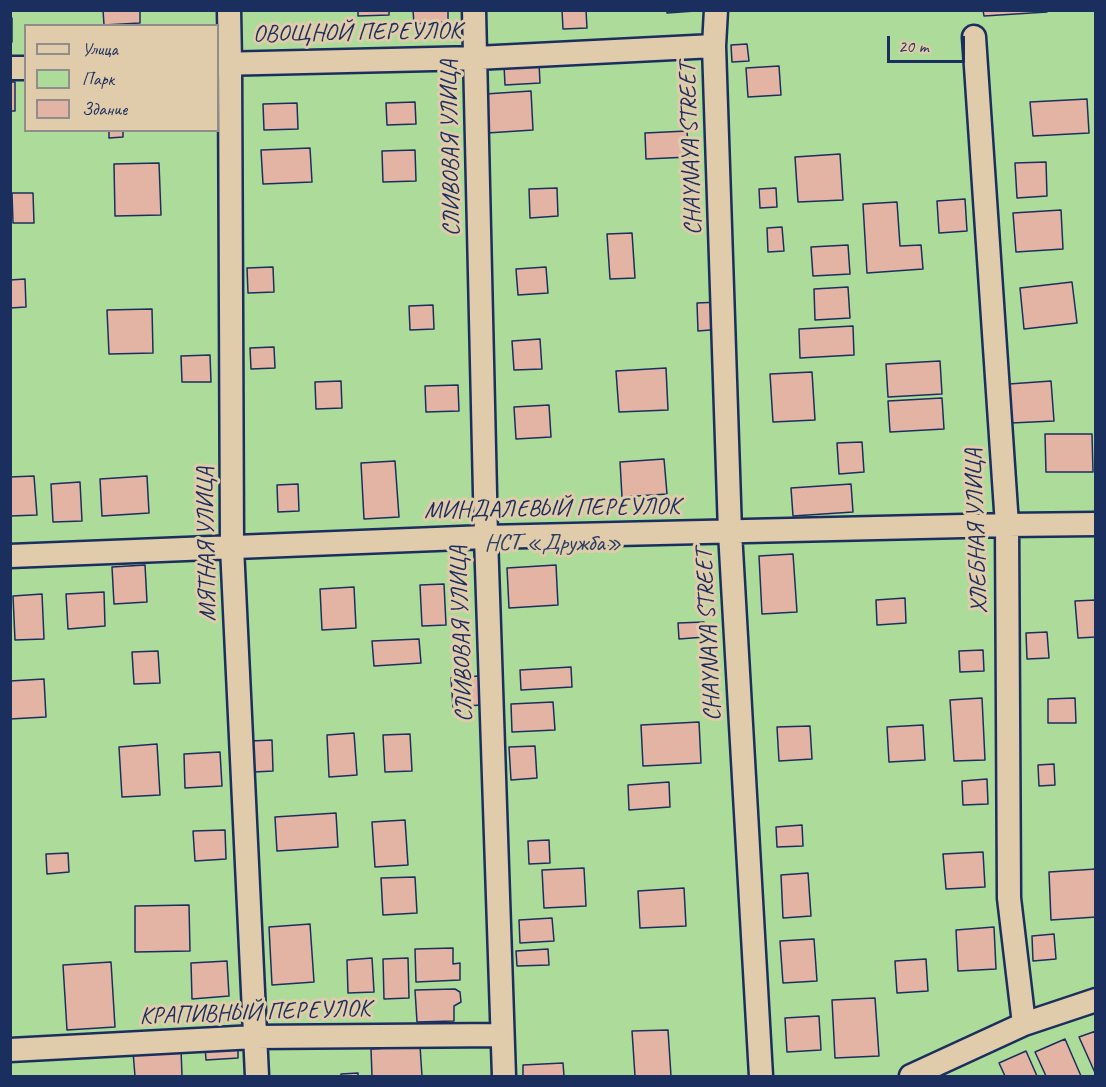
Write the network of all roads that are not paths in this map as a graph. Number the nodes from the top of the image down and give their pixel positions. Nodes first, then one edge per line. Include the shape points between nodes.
1 (229, 10) edge
2 (474, 10) edge
3 (716, 10) edge
4 (974, 37) dead end
5 (714, 46) junction
6 (476, 58) junction
7 (224, 64) edge
8 (1095, 524) edge
9 (1007, 525) junction
10 (730, 532) junction
11 (486, 537) junction
12 (232, 547) junction
13 (10, 556) edge
14 (1095, 1000) edge
15 (1024, 1024) junction
16 (502, 1035) junction
17 (255, 1037) junction
18 (10, 1050) edge
19 (257, 1077) edge
20 (504, 1077) edge
21 (761, 1077) edge
22 (911, 1077) edge

1 - 7 street, МЯТНАЯ УЛИЦА
2 - 6 street, СЛИВОВАЯ УЛИЦА
3 - 5 street, CHAYNAYA STREET
4 - 9 street, ХЛЕБНАЯ УЛИЦА
5 - 6 street, ОВОЩНОЙ ПЕРЕУЛОК
5 - 10 street, CHAYNAYA STREET
6 - 7 street, ОВОЩНОЙ ПЕРЕУЛОК
6 - 11 street, СЛИВОВАЯ УЛИЦА
7 - 12 street, МЯТНАЯ УЛИЦА
8 - 9 street, МИНДАЛЕВЫЙ ПЕРЕУЛОК
9 - 10 street, МИНДАЛЕВЫЙ ПЕРЕУЛОК
9 - 15 street, ХЛЕБНАЯ УЛИЦА via 1009,898
10 - 11 street, МИНДАЛЕВЫЙ ПЕРЕУЛОК
10 - 21 street, CHAYNAYA STREET
11 - 12 street, МИНДАЛЕВЫЙ ПЕРЕУЛОК
11 - 16 street, СЛИВОВАЯ УЛИЦА
12 - 13 street, МИНДАЛЕВЫЙ ПЕРЕУЛОК
12 - 17 street, МЯТНАЯ УЛИЦА
14 - 15 street
15 - 22 street
16 - 17 street, КРАПИВНЫЙ ПЕРЕУЛОК
16 - 20 street, СЛИВОВАЯ УЛИЦА
17 - 18 street, КРАПИВНЫЙ ПЕРЕУЛОК
17 - 19 street, МЯТНАЯ УЛИЦА

